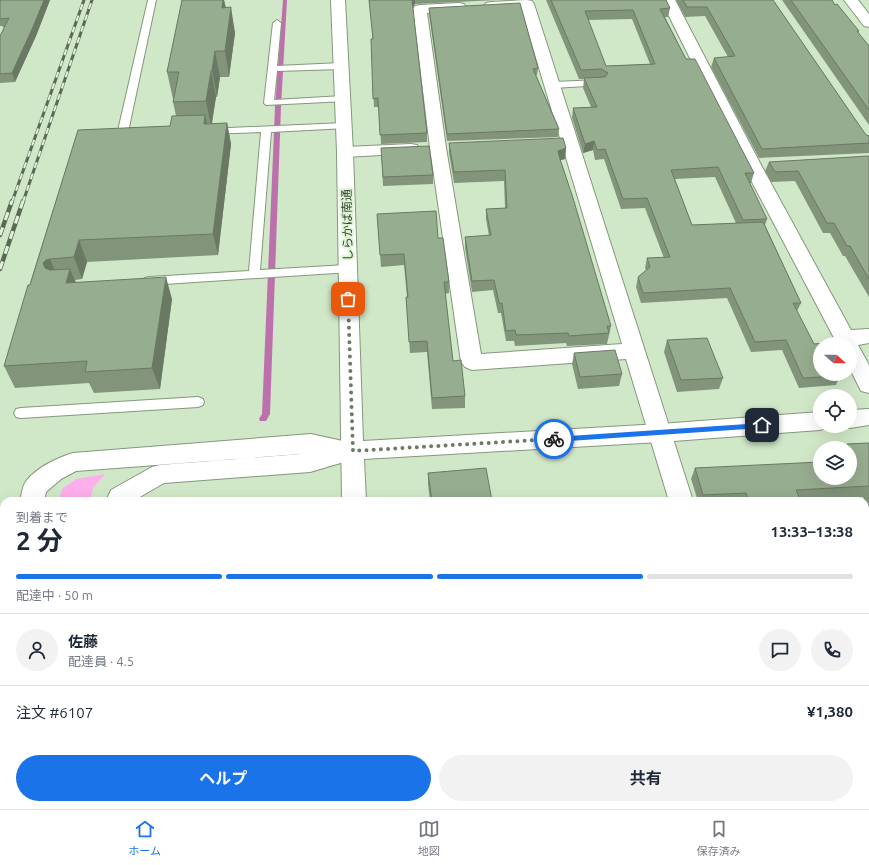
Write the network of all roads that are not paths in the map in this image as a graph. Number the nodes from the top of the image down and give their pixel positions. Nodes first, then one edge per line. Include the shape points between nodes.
1 (152, 0) edge
2 (338, 0) edge
3 (668, 0) edge
4 (851, 0) edge
5 (277, 23) dead end
6 (869, 23) edge
7 (341, 66) junction
8 (272, 69) junction
9 (600, 83) edge
10 (553, 85) junction
11 (343, 99) junction
12 (344, 126) junction
13 (266, 129) junction
14 (202, 131) edge
15 (146, 134) edge
16 (446, 148) junction
17 (346, 152) junction
18 (347, 269) junction
19 (254, 274) junction
20 (136, 281) edge
21 (869, 336) edge
22 (844, 337) edge
23 (857, 340) edge
24 (634, 351) junction
25 (857, 362) edge
26 (869, 385) edge
27 (198, 402) dead end
28 (21, 413) dead end
29 (869, 418) edge
30 (857, 419) edge
31 (813, 422) edge
32 (660, 433) junction
33 (353, 451) junction
34 (33, 497) edge
35 (119, 497) edge
36 (354, 497) edge
37 (680, 497) edge

1 - 15 lane via 122,134
2 - 7 street, しらかば南通
3 - 22 street via 759,164
4 - 6 street
5 - 8 lane
7 - 8 lane
7 - 11 street, しらかば南通
8 - 11 lane via 269,103
9 - 10 lane
10 - 16 street via 527,4 420,9
10 - 24 street via 563,142
11 - 12 street, しらかば南通
12 - 13 lane
12 - 17 street, しらかば南通
13 - 14 lane
13 - 19 lane
16 - 17 street
16 - 24 street via 472,362
17 - 18 street, しらかば南通
18 - 19 lane
18 - 33 street, しらかば南通
19 - 20 lane
21 - 23 street
24 - 32 street
25 - 26 street
27 - 28 lane
29 - 30 street
31 - 32 street
32 - 33 street
32 - 37 street
33 - 34 street via 311,443 73,462 53,472 35,487
33 - 35 street via 310,463 160,474
33 - 36 street, しらかば南通

